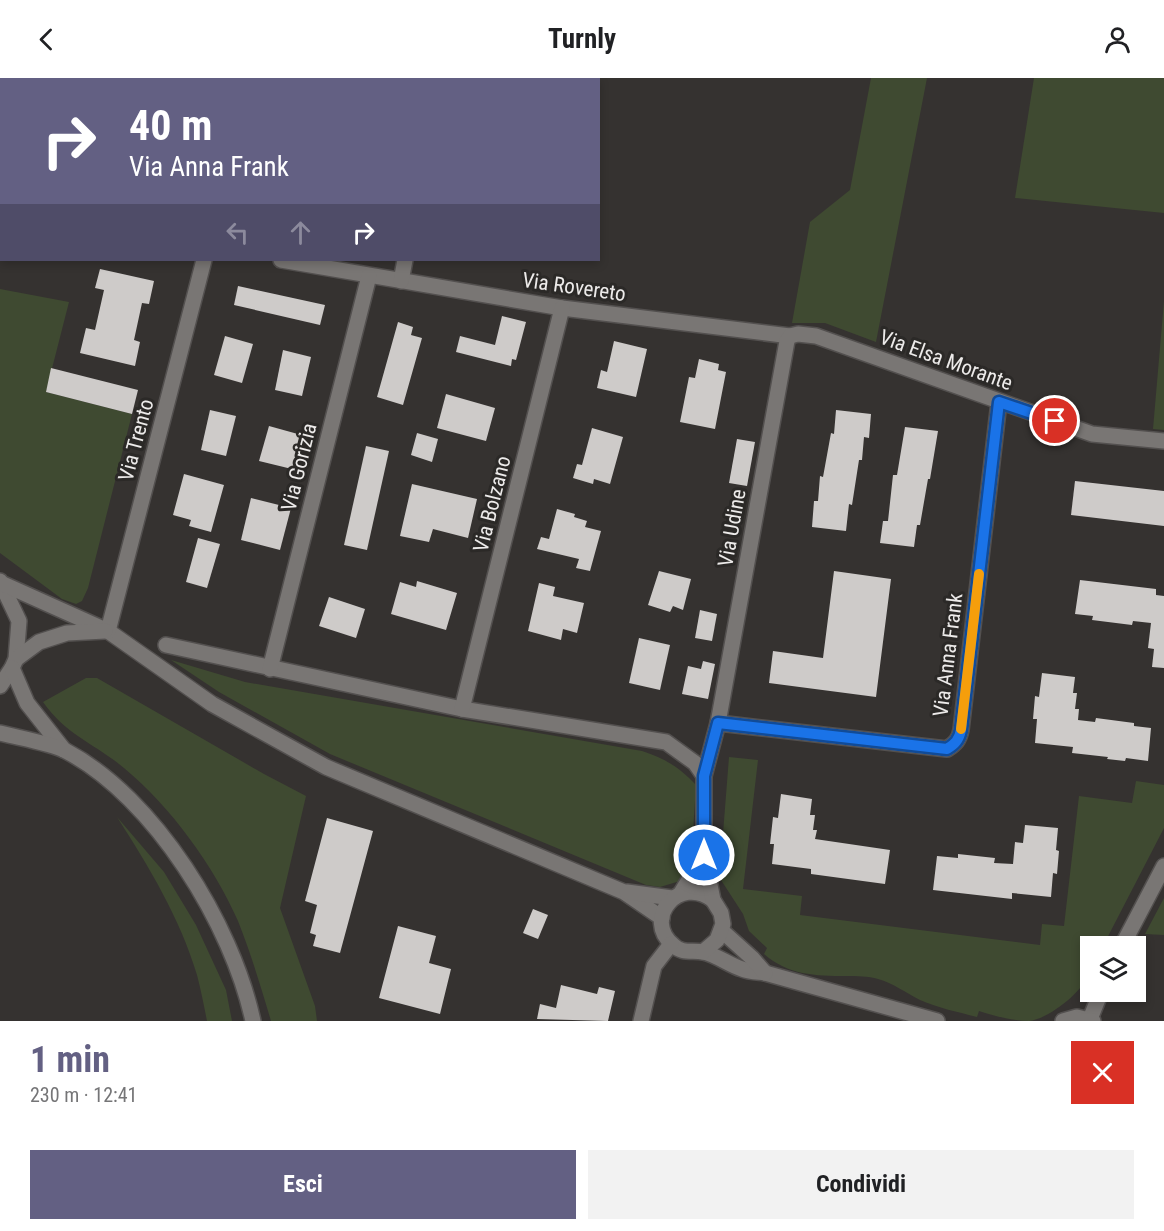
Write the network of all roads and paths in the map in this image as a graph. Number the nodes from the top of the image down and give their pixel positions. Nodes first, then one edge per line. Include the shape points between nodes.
1 (204, 261) edge
2 (286, 261) edge
3 (405, 261) edge
4 (369, 276) junction
5 (401, 281) junction
6 (562, 308) junction
7 (789, 339) junction
8 (999, 402) junction
9 (1164, 441) edge
10 (1, 582) edge
11 (108, 631) junction
12 (166, 645) dead end
13 (14, 663) junction
14 (270, 669) junction
15 (0, 686) edge
16 (462, 709) junction
17 (718, 723) junction
18 (0, 733) edge
19 (64, 750) junction
20 (704, 776) junction
21 (704, 855) junction
22 (1164, 866) edge
23 (624, 892) junction
24 (677, 896) junction
25 (713, 900) junction
26 (662, 918) junction
27 (721, 930) junction
28 (1127, 936) edge
29 (671, 944) junction
30 (703, 952) junction
31 (765, 973) junction
32 (1097, 1002) edge
33 (1091, 1020) edge
34 (253, 1021) edge
35 (641, 1021) edge
36 (937, 1021) edge
37 (1062, 1021) edge

1 - 11 street, Via Trento
2 - 4 street, Via Rovereto
3 - 5 street
4 - 5 street, Via Rovereto
4 - 14 street, Via Gorizia
5 - 6 street, Via Rovereto
6 - 7 street, Via Rovereto
6 - 16 street, Via Bolzano
7 - 8 street, Via Elsa Morante via 798,334 816,336
7 - 17 street, Via Udine
8 - 9 street, Via Elsa Morante via 1092,434
8 - 17 street, Via Anna Frank via 961,730 954,745 947,749
10 - 11 street
10 - 13 street via 19,621
11 - 13 street via 67,633 39,642
11 - 23 street via 212,704 326,767
12 - 14 street
13 - 15 street
13 - 19 street via 27,703
14 - 16 street
16 - 20 street via 666,742 695,763
17 - 20 street, Via Udine
18 - 19 street
19 - 34 street via 100,773 131,801 182,864 224,933
20 - 21 street, Via Udine
21 - 24 street
21 - 25 street, Via Udine
22 - 28 street
23 - 24 street
23 - 26 street
24 - 25 street via 697,892
24 - 26 street via 665,908
25 - 27 street via 721,913
26 - 29 street via 662,929
27 - 30 street via 717,940
27 - 31 street
29 - 30 street via 687,952
29 - 35 street via 654,966
30 - 31 street via 743,970
31 - 36 street
32 - 33 street
33 - 37 street via 1077,1017

